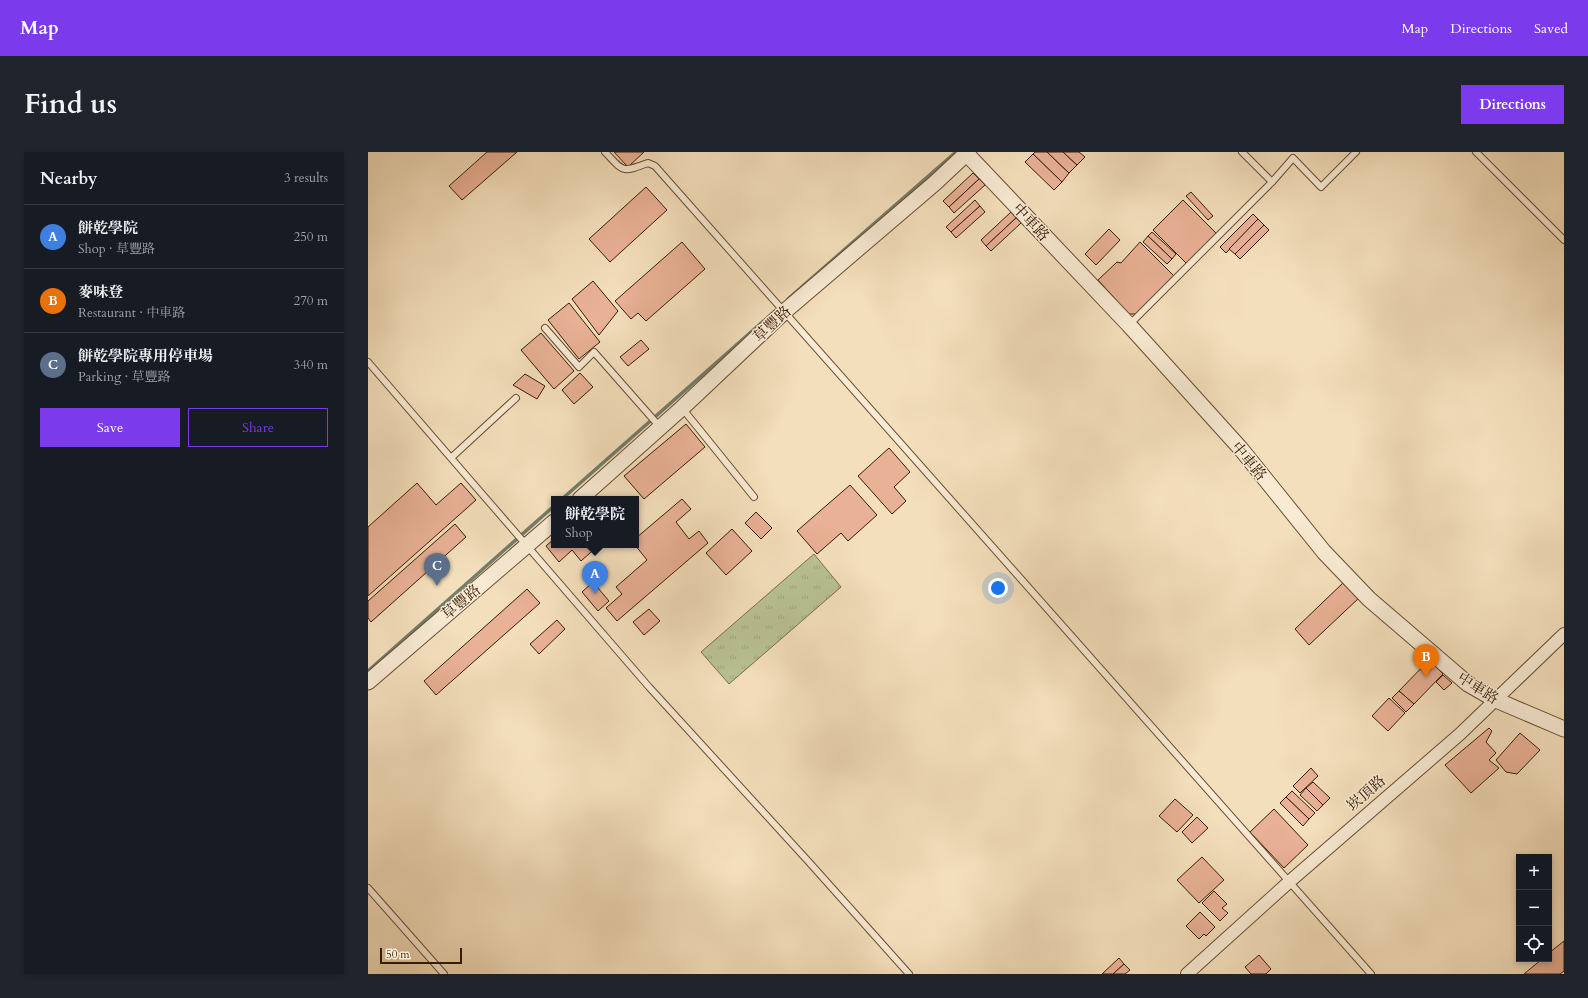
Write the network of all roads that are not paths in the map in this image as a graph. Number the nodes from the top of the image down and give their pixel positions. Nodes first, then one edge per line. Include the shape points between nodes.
1 (605, 152) edge
2 (966, 152) edge
3 (1242, 152) edge
4 (1298, 152) edge
5 (1356, 152) edge
6 (1476, 152) edge
7 (1293, 158) junction
8 (1272, 182) junction
9 (1564, 240) edge
10 (784, 312) junction
11 (1129, 326) junction
12 (545, 328) dead end
13 (368, 362) edge
14 (516, 398) dead end
15 (682, 408) junction
16 (660, 427) junction
17 (452, 457) junction
18 (583, 496) edge
19 (754, 497) dead end
20 (551, 525) edge
21 (528, 546) junction
22 (1564, 634) edge
23 (368, 682) edge
24 (1496, 700) junction
25 (1564, 729) edge
26 (1289, 882) junction
27 (368, 888) edge
28 (444, 974) edge
29 (909, 974) edge
30 (1187, 974) edge
31 (1371, 974) edge

1 - 10 lane via 620,169 628,170 648,163 655,166
2 - 10 street, 草豐路 via 935,183
2 - 11 street, 中車路
3 - 8 lane
4 - 7 lane
5 - 7 lane via 1321,187
6 - 9 lane
7 - 8 lane
8 - 11 lane
10 - 15 street, 草豐路
10 - 26 lane
11 - 24 street, 中車路 via 1241,449 1324,552 1364,594 1468,684
12 - 16 lane via 579,367 594,352
13 - 17 lane
14 - 17 lane
15 - 16 street, 草豐路
15 - 19 lane
16 - 18 street, 草豐路
17 - 21 lane
20 - 21 street, 草豐路
21 - 23 street, 草豐路
21 - 29 lane via 649,687
22 - 24 street, 崁頂路
24 - 25 street, 中車路
24 - 26 street, 崁頂路
26 - 30 street, 崁頂路
26 - 31 lane
27 - 28 lane

